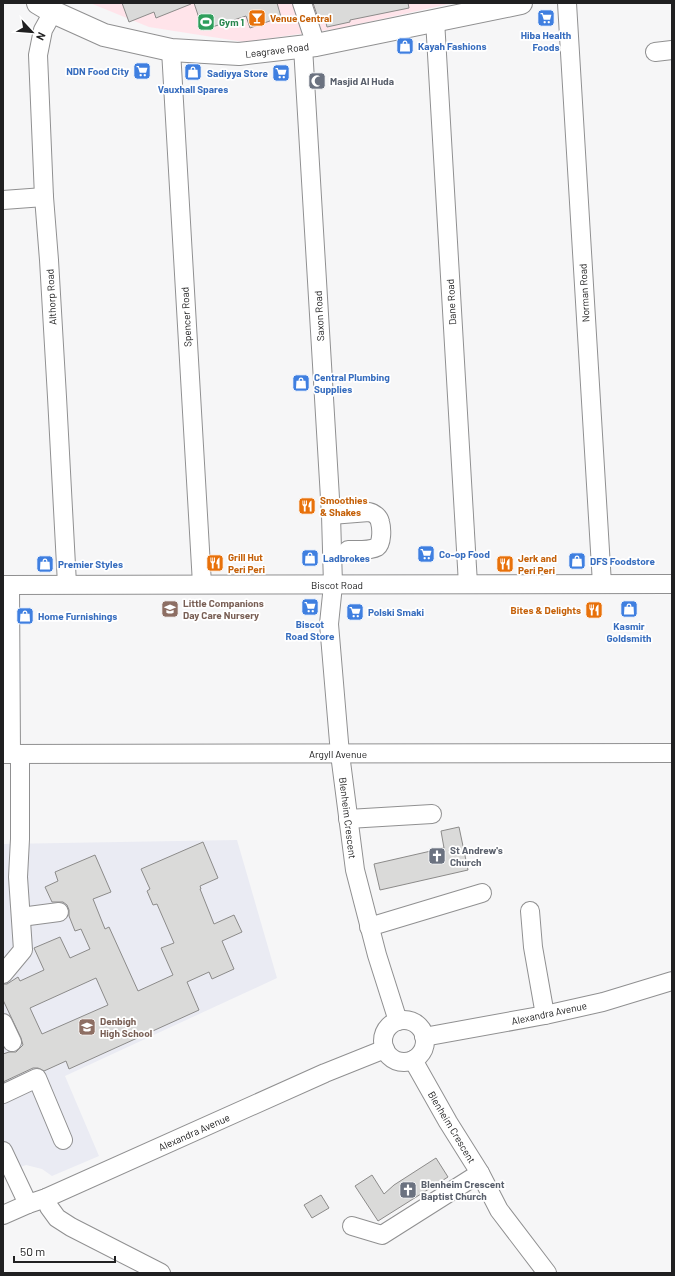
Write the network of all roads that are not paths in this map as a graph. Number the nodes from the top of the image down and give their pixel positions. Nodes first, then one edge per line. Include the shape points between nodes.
1 (302, 3) edge
2 (521, 3) edge
3 (567, 3) edge
4 (46, 7) edge
5 (435, 20) junction
6 (309, 46) junction
7 (171, 50) junction
8 (44, 197) junction
9 (3, 200) edge
10 (331, 515) junction
11 (348, 550) dead end
12 (67, 584) junction
13 (202, 584) junction
14 (468, 584) junction
15 (602, 584) junction
16 (672, 584) edge
17 (7, 585) edge
18 (333, 585) junction
19 (672, 753) edge
20 (11, 754) edge
21 (340, 754) junction
22 (432, 814) dead end
23 (348, 818) junction
24 (482, 893) dead end
25 (530, 911) dead end
26 (59, 912) dead end
27 (21, 917) junction
28 (369, 927) junction
29 (3, 974) edge
30 (672, 981) edge
31 (546, 1015) junction
32 (398, 1021) junction
33 (3, 1023) edge
34 (424, 1037) junction
35 (12, 1042) dead end
36 (385, 1049) junction
37 (413, 1060) junction
38 (3, 1094) edge
39 (63, 1140) dead end
40 (3, 1151) edge
41 (480, 1173) junction
42 (46, 1198) junction
43 (28, 1204) junction
44 (3, 1215) edge
45 (352, 1226) dead end
46 (161, 1273) edge
47 (547, 1273) edge

1 - 6 street, Saxon Road
2 - 5 main road, Leagrave Road
3 - 15 street, Norman Road
4 - 7 main road, Leagrave Road via 104,35
4 - 8 street, Althorp Road via 38,55
5 - 6 main road, Leagrave Road
5 - 14 street, Dane Road
6 - 7 main road, Leagrave Road via 239,54
6 - 10 street, Saxon Road
7 - 13 street, Spencer Road
8 - 9 street
8 - 12 street, Althorp Road
10 - 11 street via 369,512 380,522 381,542 378,546 372,549
10 - 18 street, Saxon Road
12 - 13 street, Biscot Road
12 - 17 street, Biscot Road
13 - 18 street, Biscot Road
14 - 15 street, Biscot Road
14 - 18 street, Biscot Road
15 - 16 street, Biscot Road
17 - 20 street
18 - 21 street, Blenheim Crescent via 329,624
19 - 21 street, Argyll Avenue
20 - 21 street, Argyll Avenue
20 - 27 street via 20,839 18,877
21 - 23 street, Blenheim Crescent
22 - 23 street
23 - 28 street, Blenheim Crescent via 355,870
24 - 28 street
25 - 31 street via 533,947
26 - 27 street
27 - 29 street via 23,950
28 - 32 street, Blenheim Crescent
30 - 31 street, Alexandra Avenue via 603,1002
31 - 34 street, Alexandra Avenue
32 - 34 street via 412,1022 422,1031
32 - 36 street via 387,1029 384,1035
33 - 35 street
34 - 37 street via 423,1050
36 - 37 street via 394,1059 407,1062
36 - 42 street, Alexandra Avenue via 325,1073
37 - 41 street, Blenheim Crescent
38 - 39 street via 36,1078
40 - 43 street
41 - 45 street via 382,1235
41 - 47 street, Blenheim Crescent via 499,1210
42 - 43 street, Alexandra Avenue
42 - 46 street via 57,1218
43 - 44 street, Alexandra Avenue

